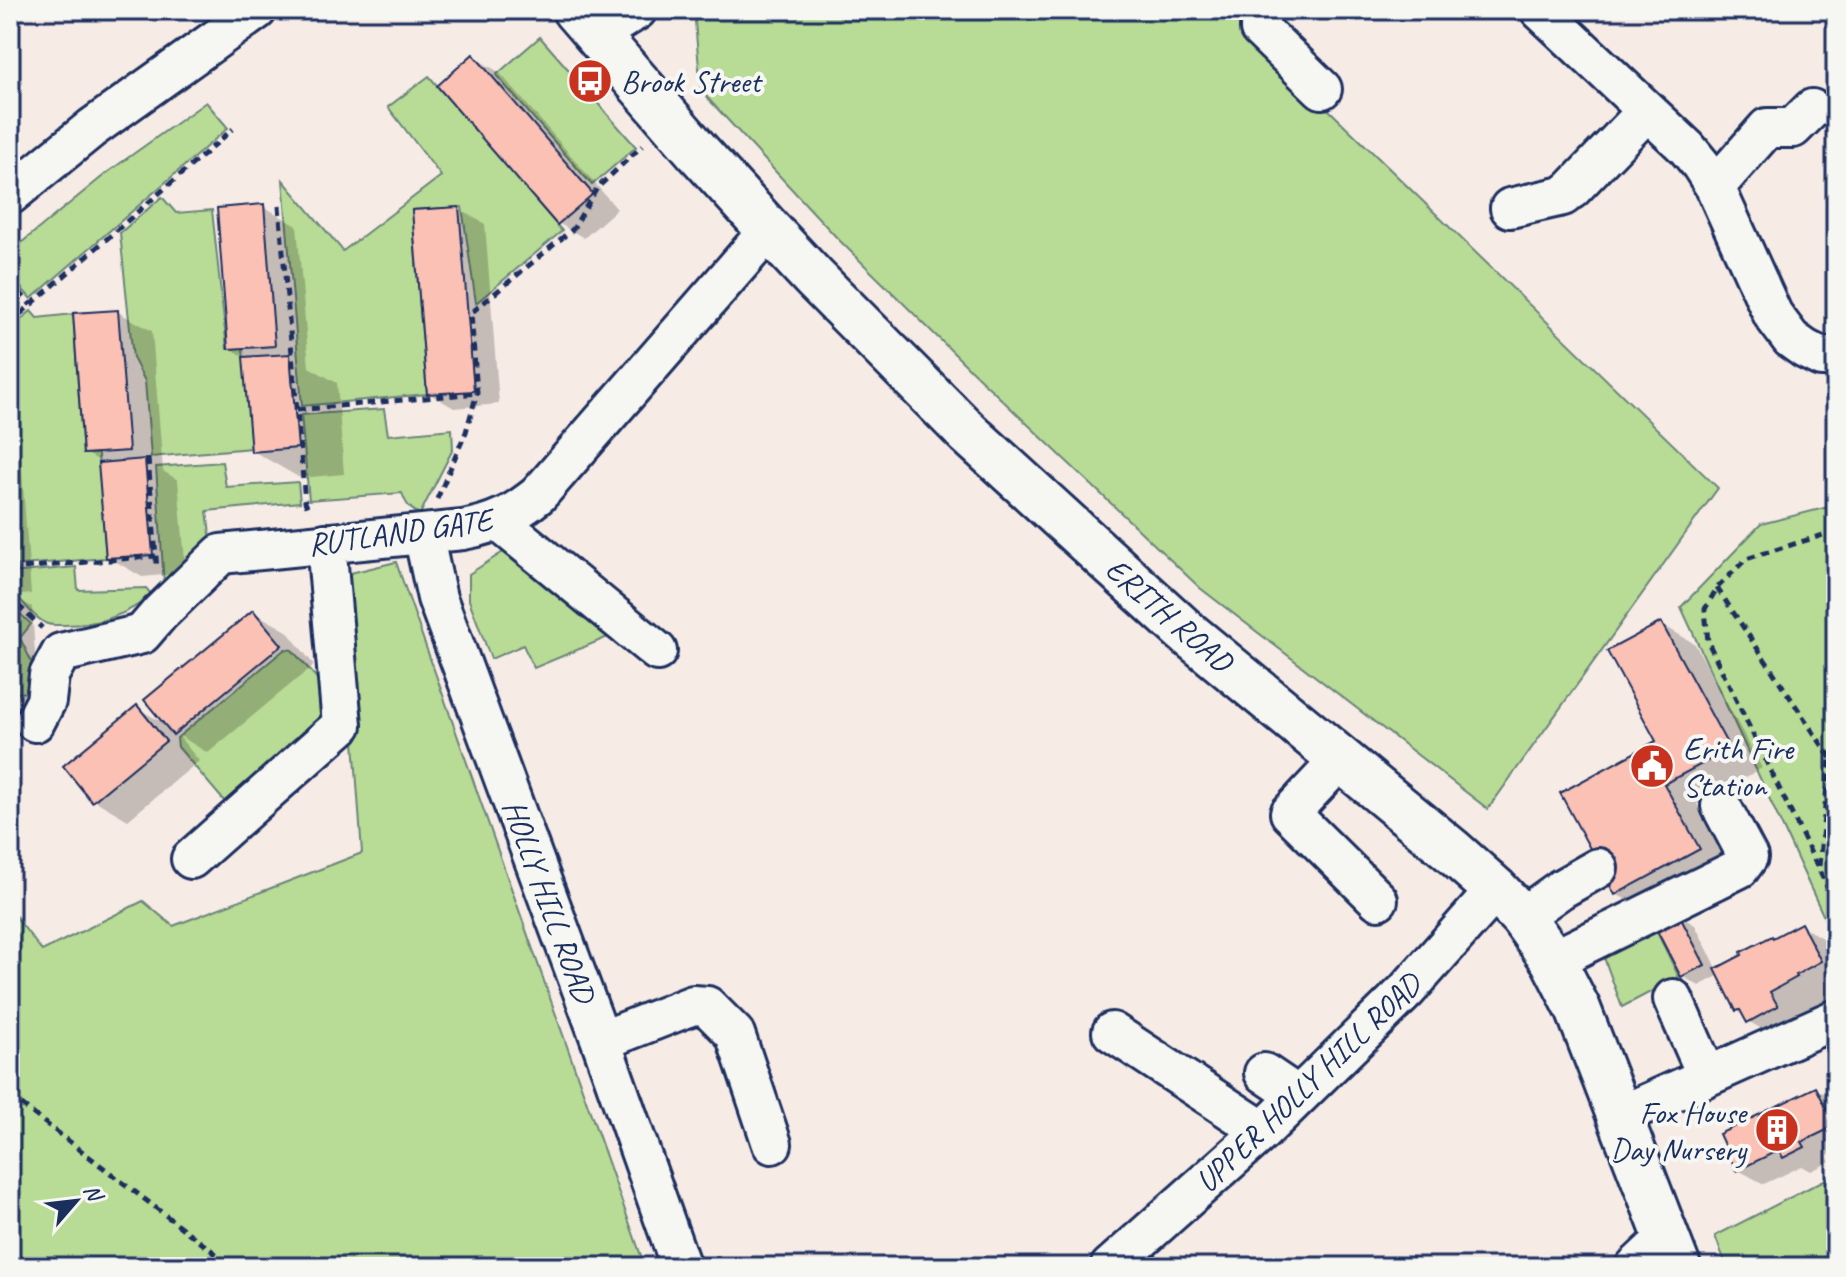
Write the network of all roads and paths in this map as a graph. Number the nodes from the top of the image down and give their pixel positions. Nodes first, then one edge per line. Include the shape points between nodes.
1 (637, 10) edge
2 (245, 14) edge
3 (1557, 15) edge
4 (1260, 20) edge
5 (586, 23) edge
6 (1322, 89) dead end
7 (1812, 109) dead end
8 (1647, 111) junction
9 (233, 129) dead end
10 (642, 146) dead end
11 (1715, 187) junction
12 (10, 195) edge
13 (279, 206) dead end
14 (1510, 208) dead end
15 (769, 230) junction
16 (10, 281) edge
17 (31, 305) junction
18 (10, 323) edge
19 (1836, 357) edge
20 (477, 393) junction
21 (297, 410) junction
22 (148, 458) dead end
23 (498, 521) junction
24 (1836, 531) edge
25 (423, 534) junction
26 (326, 543) junction
27 (156, 556) junction
28 (10, 569) edge
29 (1717, 588) junction
30 (10, 594) edge
31 (160, 613) junction
32 (657, 651) dead end
33 (61, 653) junction
34 (35, 722) dead end
35 (1836, 745) edge
36 (1833, 758) edge
37 (1340, 760) junction
38 (1721, 806) dead end
39 (191, 859) dead end
40 (1598, 868) dead end
41 (1819, 869) junction
42 (1378, 900) dead end
43 (1509, 904) junction
44 (1836, 905) edge
45 (1553, 960) junction
46 (1673, 999) dead end
47 (1831, 1021) dead end
48 (1112, 1032) dead end
49 (601, 1041) junction
50 (1264, 1073) dead end
51 (1707, 1076) junction
52 (10, 1096) edge
53 (1298, 1096) junction
54 (1619, 1116) junction
55 (1263, 1131) junction
56 (772, 1144) dead end
57 (1660, 1257) edge
58 (233, 1267) edge
59 (681, 1267) edge
60 (1110, 1267) edge

1 - 5 street
2 - 12 street
3 - 8 street
4 - 6 street
5 - 15 main road, ERITH ROAD
7 - 11 street via 1793,128 1767,128
8 - 11 street via 1687,148
8 - 14 street via 1563,196
9 - 17 path
10 - 20 path via 597,188 573,229 471,313
11 - 19 street via 1773,315 1805,349
13 - 21 path
15 - 23 street, RUTLAND GATE via 538,495
15 - 37 main road, ERITH ROAD via 968,433 1185,631
16 - 17 path
17 - 18 path
20 - 21 path
20 - 25 path
21 - 26 path via 305,502
22 - 27 path
23 - 25 street, RUTLAND GATE
23 - 32 street
24 - 29 path via 1746,559
25 - 26 street, RUTLAND GATE
25 - 49 street, HOLLY HILL ROAD via 437,598
26 - 31 street, RUTLAND GATE via 221,554
26 - 39 street via 342,725
27 - 28 path
27 - 31 path
29 - 36 path
29 - 41 path via 1705,609 1708,642
30 - 33 path
31 - 33 street, RUTLAND GATE via 142,634
33 - 34 street
35 - 36 path
36 - 41 path
37 - 42 street via 1290,813
37 - 43 main road, ERITH ROAD
38 - 45 street via 1748,857 1740,868
40 - 43 street, UPPER HOLLY HILL ROAD via 1561,889
41 - 44 path
43 - 45 main road, ERITH ROAD
43 - 53 street, UPPER HOLLY HILL ROAD via 1406,991
45 - 54 main road, ERITH ROAD
46 - 51 street
47 - 51 street
48 - 55 street
49 - 56 street via 693,1005 707,1006 735,1034
49 - 59 street, HOLLY HILL ROAD
50 - 53 street
51 - 54 street
52 - 58 path
53 - 55 street, UPPER HOLLY HILL ROAD
54 - 57 main road, ERITH ROAD
55 - 60 street, UPPER HOLLY HILL ROAD

